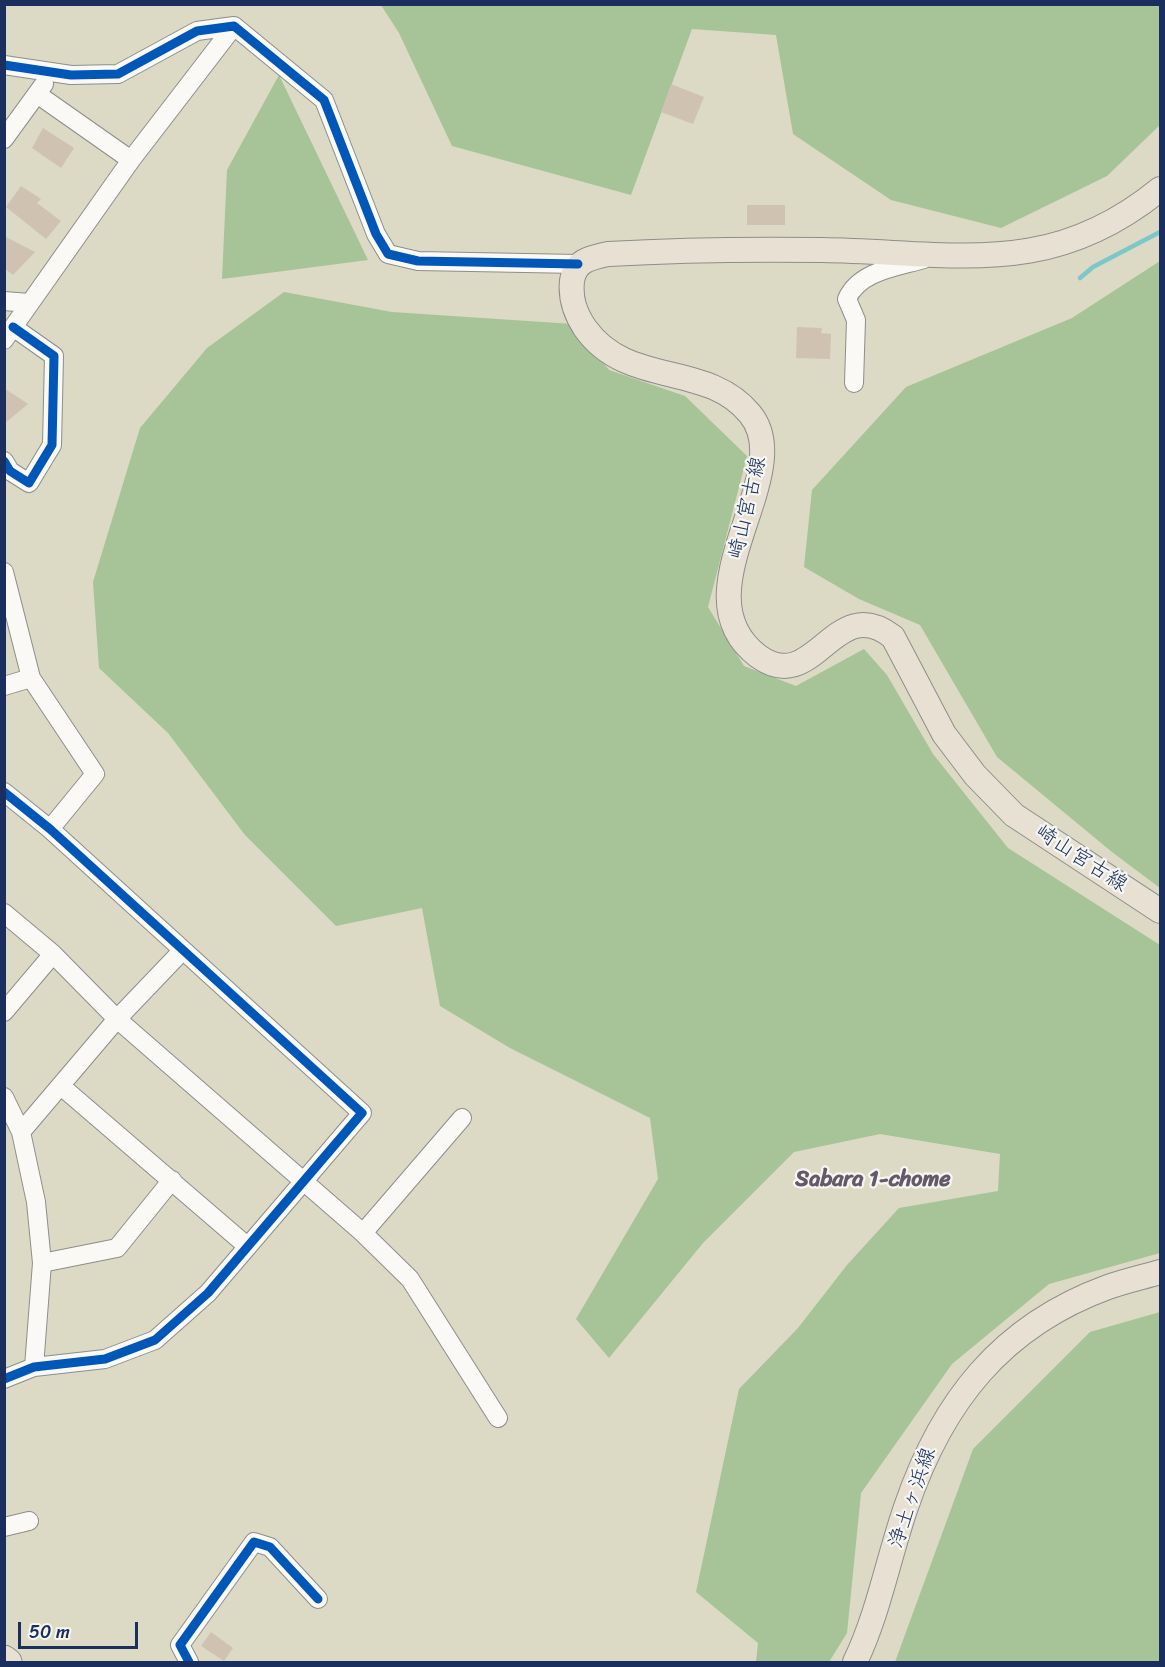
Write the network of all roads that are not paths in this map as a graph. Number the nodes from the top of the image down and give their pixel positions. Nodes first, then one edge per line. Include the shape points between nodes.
1 (234, 26) junction
2 (4, 65) edge
3 (52, 73) junction
4 (37, 94) junction
5 (4, 140) edge
6 (131, 160) junction
7 (1161, 189) edge
8 (934, 257) junction
9 (578, 264) junction
10 (4, 301) edge
11 (29, 303) junction
12 (9, 334) edge
13 (854, 383) dead end
14 (4, 461) edge
15 (4, 572) edge
16 (8, 598) edge
17 (31, 678) junction
18 (4, 686) edge
19 (4, 792) edge
20 (50, 829) junction
21 (1161, 911) edge
22 (4, 913) edge
23 (182, 951) junction
24 (53, 954) junction
25 (4, 1012) edge
26 (117, 1019) junction
27 (61, 1086) junction
28 (4, 1097) edge
29 (462, 1118) dead end
30 (21, 1132) junction
31 (172, 1180) junction
32 (302, 1181) junction
33 (363, 1233) junction
34 (247, 1246) junction
35 (42, 1263) junction
36 (1161, 1272) edge
37 (34, 1367) junction
38 (4, 1378) edge
39 (498, 1418) dead end
40 (28, 1521) dead end
41 (4, 1527) edge
42 (318, 1599) dead end
43 (4, 1659) edge
44 (8, 1662) edge
45 (189, 1662) edge
46 (855, 1662) edge

1 - 3 street via 197,31 118,74
1 - 6 street
1 - 9 street via 324,100 376,234 388,255 418,261
2 - 3 street
3 - 4 street
4 - 5 street
4 - 6 street
6 - 11 street
7 - 8 main road via 1105,227 1049,248 1025,253
8 - 9 main road via 822,250 625,253
8 - 13 street via 876,273 852,289 847,299 856,320
9 - 21 main road, 崎山宮古線 via 572,300 577,317 593,339 631,365 704,384 740,404 758,426 762,455 727,600 733,625 743,640 775,666 794,666 805,662 851,626 867,624 883,629 893,637 944,734 975,775 1014,815
10 - 11 street
11 - 12 street
12 - 14 street via 54,356 52,445 28,483 10,471
15 - 16 street
16 - 17 street
17 - 18 street
17 - 20 street via 95,774
19 - 20 street
20 - 23 street
22 - 24 street
23 - 26 street
23 - 32 street via 362,1113
24 - 25 street
24 - 26 street
26 - 27 street
26 - 32 street
27 - 30 street
27 - 31 street
28 - 30 street
29 - 33 street
30 - 35 street via 36,1202
31 - 34 street
31 - 35 street via 117,1248
32 - 33 street
32 - 34 street
33 - 39 street via 421,1293
34 - 37 street via 208,1293 154,1340 105,1359
35 - 37 street
36 - 46 main road, 浄土ヶ浜線 via 1108,1287 1060,1310 1002,1348 962,1393 929,1446 905,1508 879,1606
37 - 38 street
40 - 41 street
42 - 45 street via 270,1547 254,1542 180,1645
43 - 44 highway

